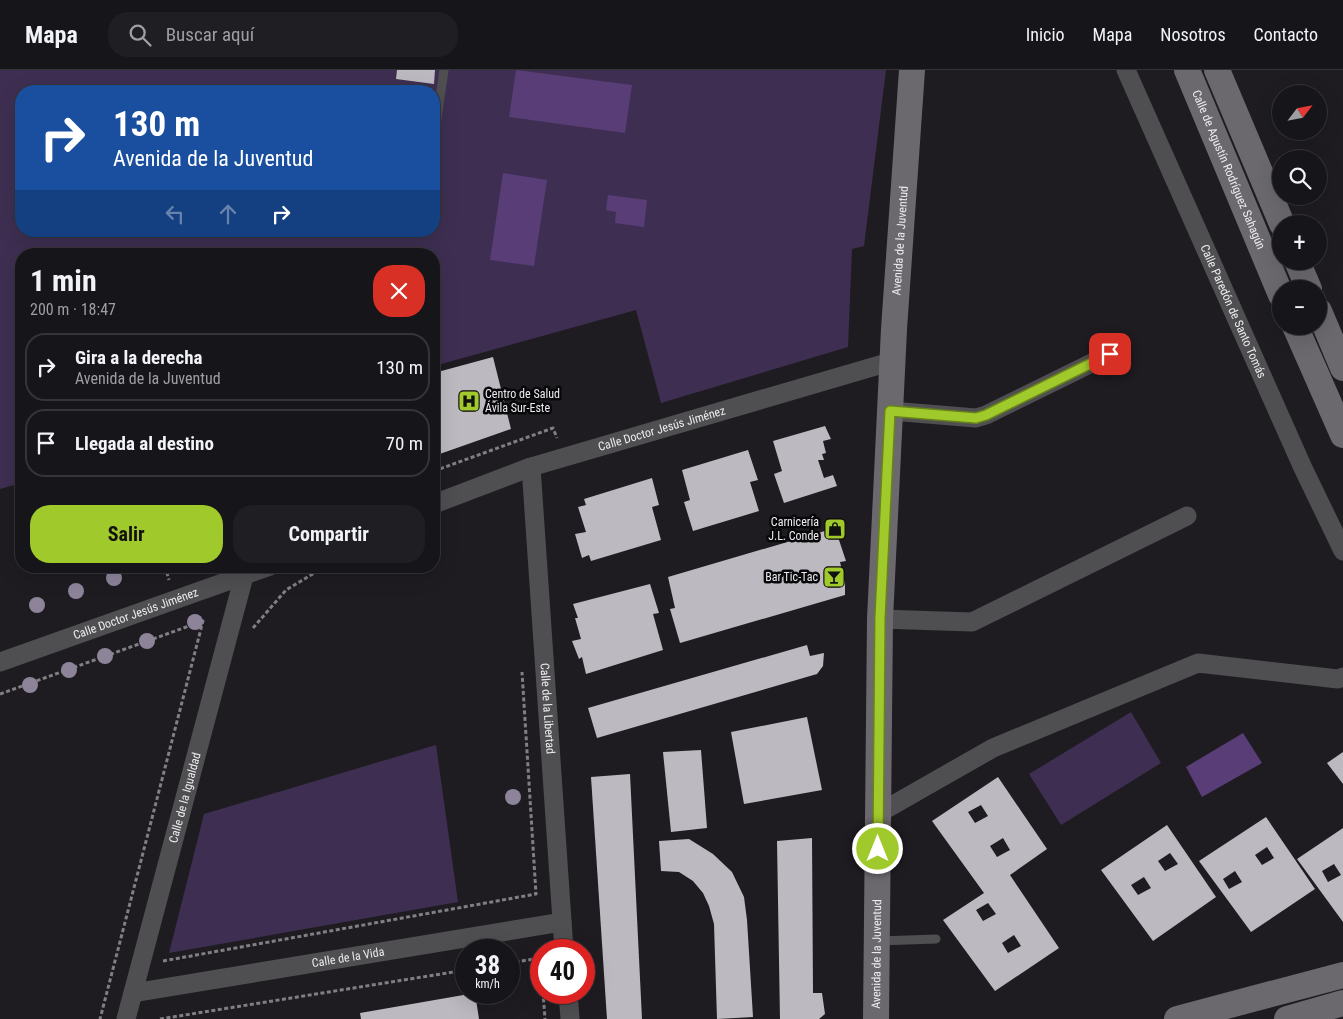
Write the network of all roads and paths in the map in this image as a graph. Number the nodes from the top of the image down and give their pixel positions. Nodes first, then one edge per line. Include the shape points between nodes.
1 (444, 70) edge
2 (912, 70) edge
3 (1126, 70) edge
4 (1187, 70) edge
5 (1217, 70) edge
6 (440, 98) edge
7 (1278, 215) edge
8 (1275, 280) edge
9 (1327, 331) edge
10 (1299, 335) edge
11 (1110, 354) dead end
12 (893, 361) junction
13 (1343, 368) edge
14 (890, 411) junction
15 (1343, 435) edge
16 (531, 467) junction
17 (440, 502) edge
18 (1187, 516) dead end
19 (1343, 551) edge
20 (252, 573) edge
21 (314, 573) edge
22 (244, 576) junction
23 (880, 618) junction
24 (250, 633) dead end
25 (0, 662) edge
26 (521, 666) dead end
27 (1343, 677) edge
28 (0, 694) edge
29 (879, 813) junction
30 (562, 922) junction
31 (563, 939) edge
32 (936, 939) dead end
33 (878, 941) junction
34 (165, 952) dead end
35 (455, 972) edge
36 (1343, 975) edge
37 (133, 993) junction
38 (1343, 1003) edge
39 (544, 1004) edge
40 (569, 1004) edge
41 (100, 1019) edge
42 (126, 1019) edge
43 (160, 1019) edge
44 (545, 1019) edge
45 (570, 1019) edge
46 (876, 1019) edge
47 (1177, 1019) edge
48 (1287, 1019) edge

1 - 6 lane
2 - 12 street, Avenida de la Juventud
3 - 19 street, Calle Paredón de Santo Tomás
4 - 8 street, Calle de Agustín Rodríguez Sahagún
5 - 7 street
9 - 13 street
10 - 15 street
11 - 14 street via 976,418
12 - 14 street, Avenida de la Juventud
12 - 16 street, Calle Doctor Jesús Jiménez
14 - 23 street, Avenida de la Juventud
16 - 17 street, Calle Doctor Jesús Jiménez
16 - 30 street, Calle de la Libertad
18 - 23 street via 972,622
20 - 22 street, Calle Doctor Jesús Jiménez
21 - 24 path via 286,590
22 - 25 street, Calle Doctor Jesús Jiménez
22 - 37 street, Calle de la Igualdad
23 - 29 street, Avenida de la Juventud
26 - 34 path via 536,894 163,961
27 - 29 street via 1198,663 994,748
28 - 41 path via 203,621
29 - 33 street, Avenida de la Juventud
30 - 31 street, Calle de la Libertad
30 - 37 street, Calle de la Vida
32 - 33 lane
33 - 46 street, Avenida de la Juventud
35 - 43 path
36 - 47 street
37 - 42 street, Calle de la Igualdad
38 - 48 street
39 - 44 path
40 - 45 street

